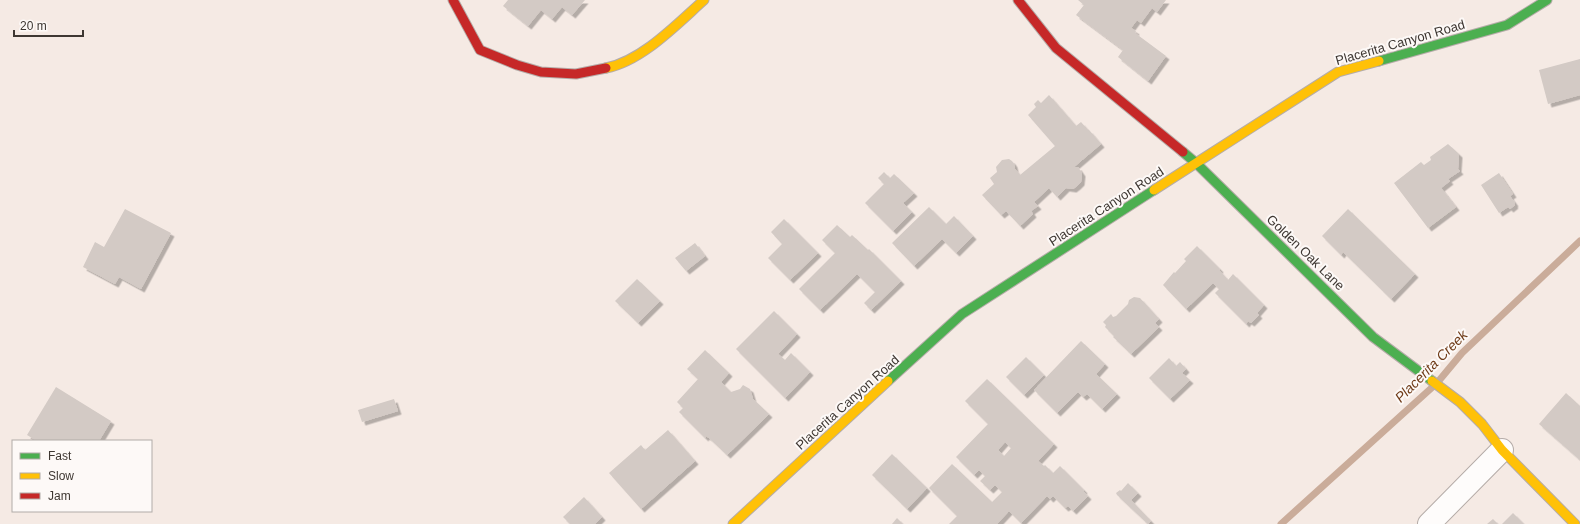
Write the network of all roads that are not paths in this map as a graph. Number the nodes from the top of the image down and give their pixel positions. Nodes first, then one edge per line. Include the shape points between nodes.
1 (453, 0) edge
2 (704, 0) edge
3 (1018, 0) edge
4 (1547, 0) edge
5 (1196, 163) junction
6 (1502, 450) junction
7 (733, 524) edge
8 (1429, 524) edge
9 (1575, 524) edge

1 - 2 street via 480,50 541,72 576,74 618,66 658,42
3 - 5 street, Golden Oak Lane via 1056,48
4 - 5 street, Placerita Canyon Road via 1507,25 1338,72
5 - 6 street, Golden Oak Lane via 1373,337 1460,402 1482,424
5 - 7 street, Placerita Canyon Road via 962,314
6 - 8 street
6 - 9 street, Golden Oak Lane

